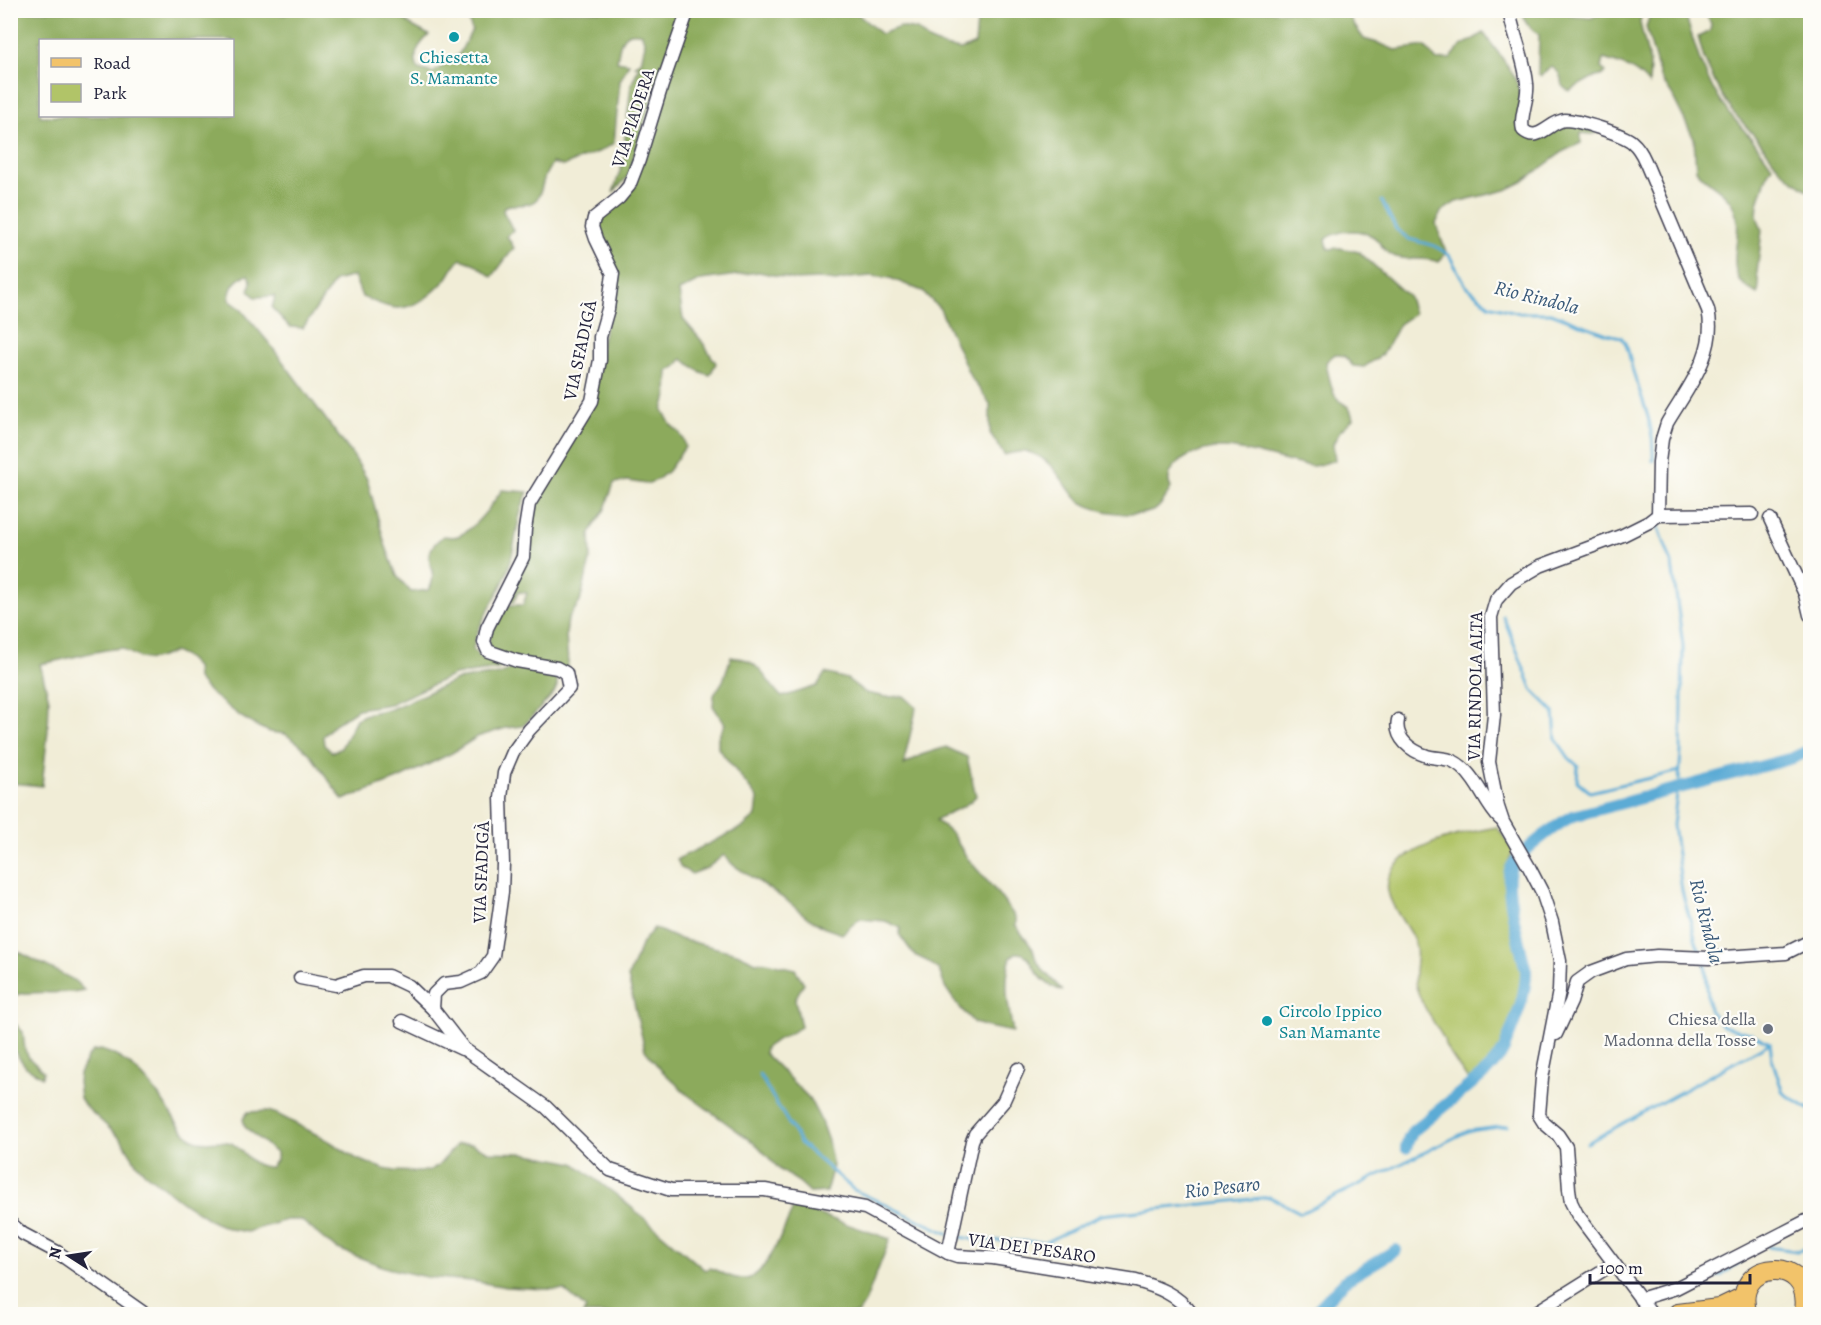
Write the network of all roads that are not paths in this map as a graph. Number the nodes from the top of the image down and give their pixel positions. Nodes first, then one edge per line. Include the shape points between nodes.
1 (688, 10) edge
2 (1509, 10) edge
3 (604, 256) joint
4 (1752, 514) dead end
5 (1658, 515) junction
6 (1770, 519) dead end
7 (1810, 615) edge
8 (1398, 720) dead end
9 (1503, 822) junction
10 (1810, 940) edge
11 (300, 978) dead end
12 (433, 1009) junction
13 (402, 1021) dead end
14 (464, 1049) junction
15 (1547, 1051) junction
16 (1018, 1070) dead end
17 (1810, 1219) edge
18 (10, 1223) edge
19 (948, 1252) junction
20 (1613, 1264) junction
21 (1804, 1278) edge
22 (1640, 1299) junction
23 (1745, 1309) edge
24 (1806, 1309) edge
25 (145, 1314) edge
26 (1192, 1314) edge
27 (1533, 1314) edge
28 (1652, 1314) edge
29 (1678, 1314) edge

1 - 3 street, VIA PIADERA via 629,186 594,218 591,227
2 - 5 street via 1527,82 1523,130 1534,135 1567,120 1618,134 1632,142 1645,161 1708,310 1708,345 1664,431
3 - 12 street, VIA SFADIGÀ via 613,274 592,400 529,504 523,557 487,628 484,642 488,651 503,658 557,668 566,673 569,688 529,730 504,773 502,892 493,956 481,973 444,984 434,994
4 - 5 street
5 - 9 street, VIA RINDOLA ALTA via 1623,536 1540,566 1511,583 1496,600 1491,617 1494,715 1489,762
6 - 7 street via 1805,594
8 - 9 street via 1398,732 1404,741 1419,753 1460,766
9 - 15 street, VIA RINDOLA ALTA via 1548,909 1560,961 1559,991
10 - 15 street via 1786,953 1638,957 1591,972 1577,982
11 - 12 street via 336,985 364,975 388,976 409,986
12 - 14 street
13 - 14 street
14 - 19 street via 546,1107 610,1170 671,1190 765,1190 866,1208
15 - 20 street via 1539,1115 1566,1147 1571,1202
16 - 19 street, VIA DEI PESARO via 1003,1102 972,1141
17 - 22 street via 1676,1288
18 - 25 street
19 - 26 street, VIA DEI PESARO via 1153,1285 1169,1293
20 - 22 street
20 - 27 street
21 - 23 main road via 1782,1270 1762,1272 1747,1287
21 - 24 main road
22 - 28 street
23 - 29 main road

